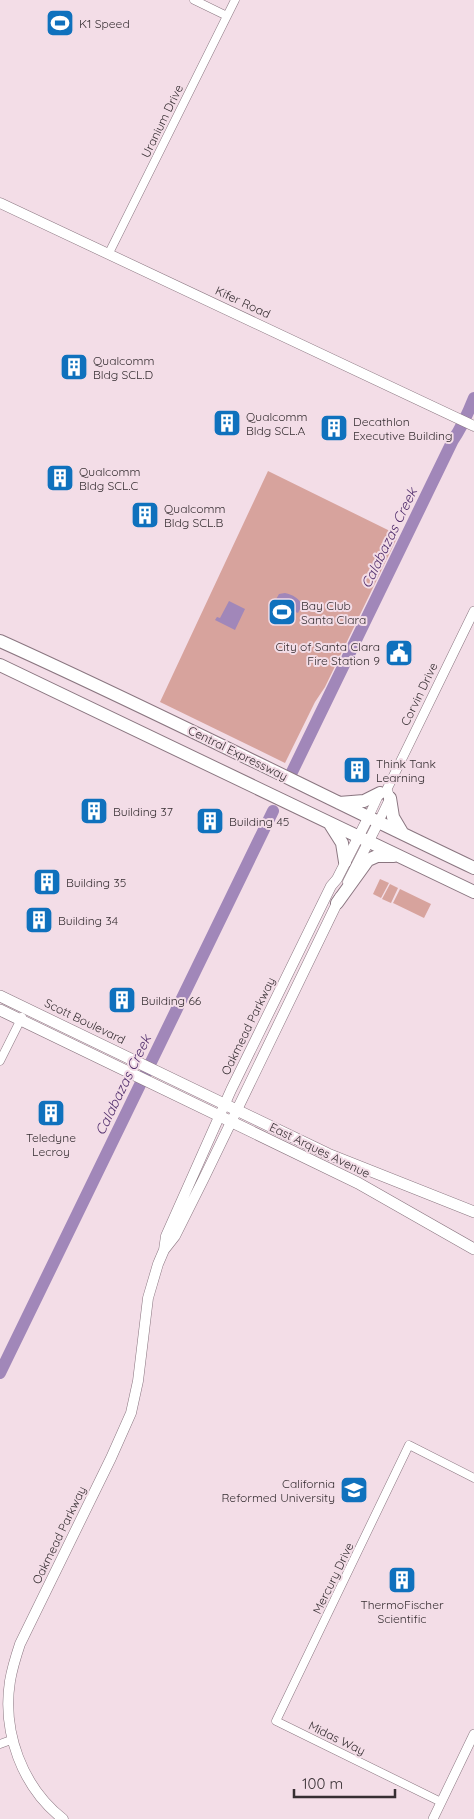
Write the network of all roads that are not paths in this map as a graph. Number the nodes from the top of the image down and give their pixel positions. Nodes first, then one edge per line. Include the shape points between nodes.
1 (194, 0) edge
2 (235, 0) edge
3 (227, 16) junction
4 (0, 203) edge
5 (109, 253) junction
6 (472, 425) edge
7 (474, 611) edge
8 (0, 641) edge
9 (0, 666) edge
10 (386, 793) junction
11 (337, 803) junction
12 (373, 820) junction
13 (330, 824) junction
14 (403, 834) junction
15 (363, 839) junction
16 (400, 856) junction
17 (345, 862) junction
18 (474, 868) edge
19 (474, 892) edge
20 (338, 903) junction
21 (0, 996) edge
22 (26, 1008) junction
23 (0, 1010) edge
24 (20, 1020) junction
25 (0, 1061) edge
26 (157, 1072) joint
27 (224, 1104) junction
28 (237, 1110) junction
29 (219, 1116) junction
30 (230, 1122) junction
31 (474, 1212) edge
32 (474, 1249) edge
33 (164, 1250) junction
34 (474, 1478) edge
35 (276, 1720) joint
36 (474, 1734) edge
37 (11, 1740) junction
38 (0, 1744) edge
39 (441, 1802) junction
40 (63, 1819) edge
41 (433, 1819) edge

1 - 3 street
2 - 3 street, Uranium Drive
3 - 5 street, Uranium Drive
4 - 5 main road, Kifer Road
5 - 6 main road, Kifer Road
7 - 10 street, Corvin Drive
8 - 11 highway, Central Expressway via 194,731
9 - 13 highway, Central Expressway
10 - 11 highway via 364,801
10 - 12 street, Corvin Drive
10 - 14 highway via 393,817
11 - 12 highway, Central Expressway
12 - 14 highway, Central Expressway
12 - 15 main road, Oakmead Parkway
13 - 15 highway, Central Expressway
13 - 17 highway via 342,843
14 - 18 highway, Central Expressway
15 - 16 highway, Central Expressway
15 - 17 main road, Oakmead Parkway
15 - 20 main road, Oakmead Parkway
16 - 19 highway, Central Expressway
16 - 20 highway via 377,856 368,860
17 - 27 main road, Oakmead Parkway
20 - 28 main road, Oakmead Parkway
21 - 22 main road, Scott Boulevard
22 - 24 street
22 - 26 main road, Scott Boulevard
23 - 24 main road
24 - 25 street
24 - 29 main road, East Arques Avenue
26 - 27 main road, East Arques Avenue
27 - 28 main road, East Arques Avenue
27 - 29 main road, Oakmead Parkway
28 - 30 main road, Oakmead Parkway
28 - 31 main road, East Arques Avenue via 328,1154
29 - 30 main road, East Arques Avenue
29 - 33 main road, Oakmead Parkway via 166,1236
30 - 32 main road, East Arques Avenue via 358,1183
30 - 33 main road, Oakmead Parkway via 175,1236
33 - 37 main road, Oakmead Parkway via 148,1298 131,1413 20,1644 10,1682
34 - 35 street, Mercury Drive via 409,1445
35 - 39 street, Midas Way
36 - 39 street
37 - 38 street
37 - 40 main road, Oakmead Parkway via 34,1787
39 - 41 street

